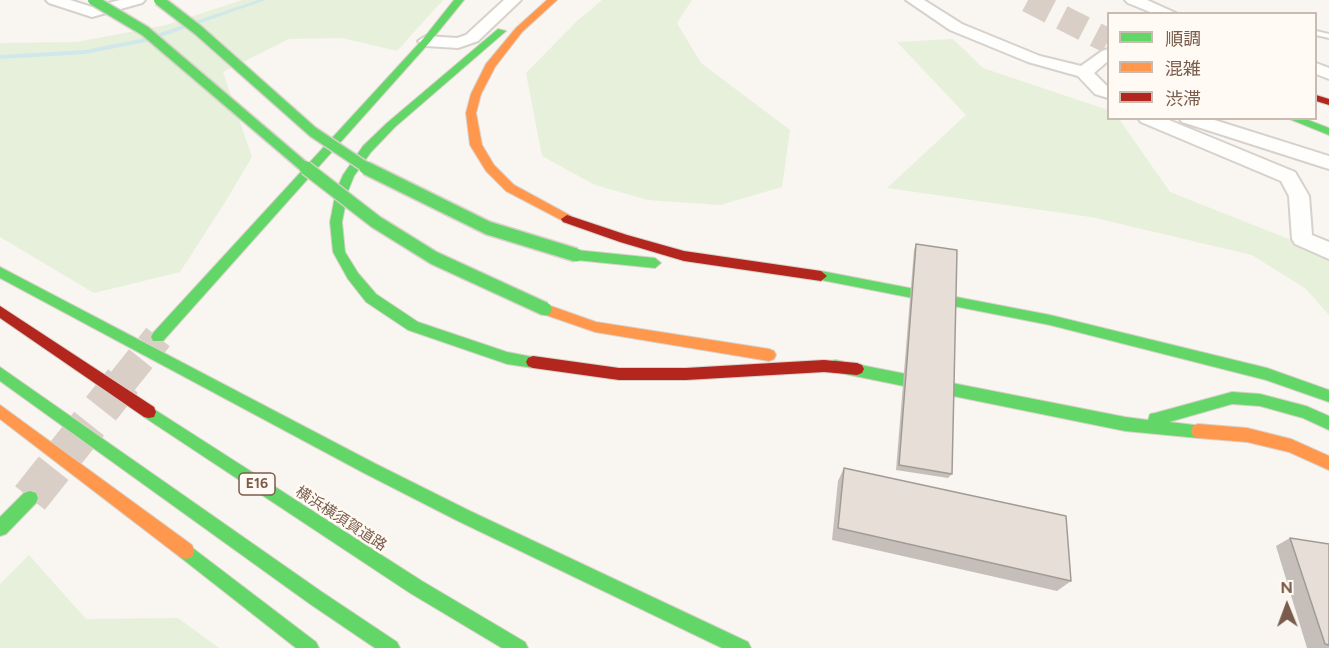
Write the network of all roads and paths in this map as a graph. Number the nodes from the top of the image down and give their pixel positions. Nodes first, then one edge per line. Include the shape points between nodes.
1 (54, 0) edge
2 (93, 0) edge
3 (137, 0) edge
4 (159, 0) edge
5 (459, 0) edge
6 (513, 0) edge
7 (537, 0) edge
8 (552, 0) edge
9 (914, 0) edge
10 (1133, 0) edge
11 (1163, 12) edge
12 (426, 41) junction
13 (1107, 55) edge
14 (1084, 72) junction
15 (1106, 93) edge
16 (1152, 120) edge
17 (1194, 120) edge
18 (1297, 120) edge
19 (1329, 132) edge
20 (1329, 163) edge
21 (1329, 251) edge
22 (711, 260) junction
23 (0, 272) edge
24 (0, 311) edge
25 (1050, 320) junction
26 (158, 337) tunnel mouth
27 (857, 369) junction
28 (0, 373) edge
29 (1329, 383) edge
30 (1329, 396) edge
31 (0, 411) edge
32 (1329, 423) edge
33 (1125, 424) junction
34 (1329, 462) edge
35 (30, 498) tunnel mouth
36 (0, 528) edge
37 (310, 648) edge
38 (391, 648) edge
39 (519, 648) edge
40 (742, 648) edge

1 - 3 street via 92,12
2 - 27 main road, bridge via 145,31 302,165 376,222 434,258 545,309 595,327
4 - 22 main road, bridge via 307,127 366,168 461,216 576,255 650,264
5 - 12 main road
6 - 12 street via 472,38 458,43
7 - 27 main road via 391,125 349,175 336,222 339,252 371,298 413,326 455,342 507,358 552,365 619,374 824,366
8 - 22 main road via 504,47 476,94 471,113 481,157 510,188 557,215 624,239
9 - 14 street via 956,27 1034,59
10 - 11 street
12 - 26 main road
13 - 14 street
14 - 15 street
16 - 21 street via 1288,177 1299,196 1302,239
17 - 20 street
18 - 19 main road
22 - 25 main road via 784,269
23 - 40 main road via 411,489
24 - 39 main road, 横浜横須賀道路 / E16 via 416,587
25 - 29 main road via 1282,368
25 - 30 main road via 1267,374
27 - 33 main road
28 - 38 main road
31 - 37 main road
32 - 33 main road via 1306,412 1260,400 1232,398
33 - 34 main road via 1247,435 1291,446
35 - 36 main road

